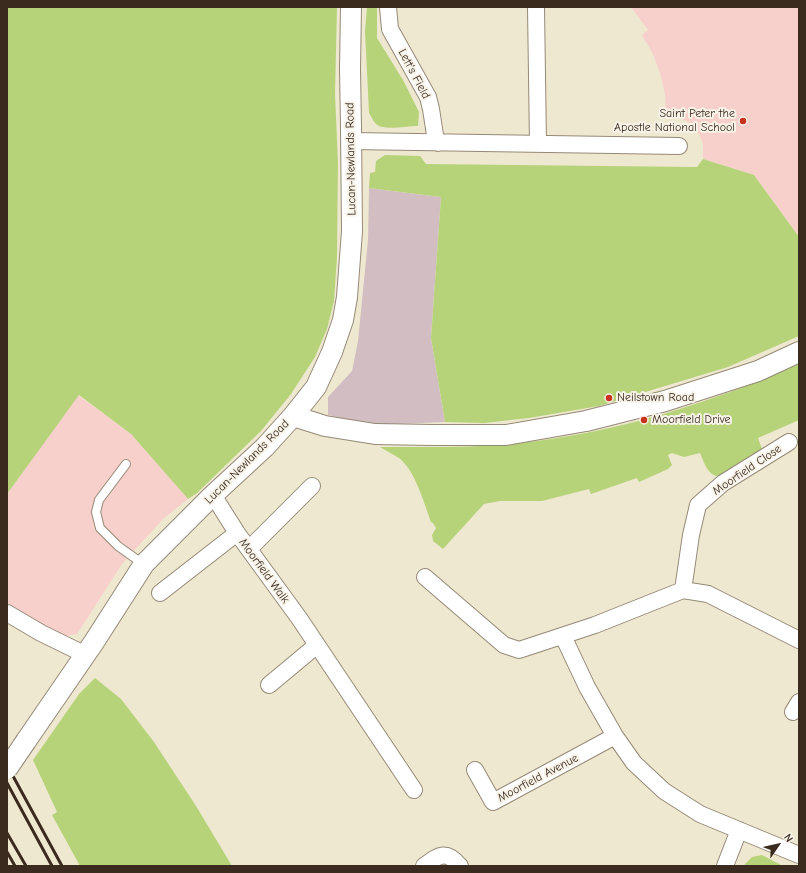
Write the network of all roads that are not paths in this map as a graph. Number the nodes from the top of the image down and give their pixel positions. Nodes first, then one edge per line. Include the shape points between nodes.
1 (351, 7) edge
2 (388, 7) edge
3 (536, 7) edge
4 (351, 141) junction
5 (438, 143) junction
6 (538, 144) junction
7 (679, 146) dead end
8 (799, 352) edge
9 (293, 416) junction
10 (789, 442) dead end
11 (126, 464) dead end
12 (312, 486) dead end
13 (213, 495) junction
14 (237, 533) junction
15 (249, 549) junction
16 (144, 564) junction
17 (425, 577) dead end
18 (683, 590) junction
19 (160, 593) dead end
20 (7, 612) edge
21 (563, 636) junction
22 (799, 640) edge
23 (317, 645) junction
24 (86, 654) junction
25 (269, 685) dead end
26 (615, 736) junction
27 (7, 769) edge
28 (475, 770) dead end
29 (414, 790) dead end
30 (738, 830) junction
31 (799, 855) edge
32 (424, 866) edge
33 (460, 866) edge
34 (725, 866) edge

1 - 4 street, Lucan-Newlands Road
2 - 5 street, Lett's Field via 390,29 428,97
3 - 6 street
4 - 5 street
4 - 9 street, Lucan-Newlands Road via 352,231 343,320 316,387
5 - 6 street
6 - 7 street
8 - 9 street via 758,371 665,401 586,421 506,435 375,434 325,426
9 - 13 street, Lucan-Newlands Road via 265,447
10 - 18 street, Moorfield Close via 723,483 698,505
11 - 16 lane via 99,500 96,512 100,528 118,546
12 - 15 street
13 - 14 street, Moorfield Walk
13 - 16 street, Lucan-Newlands Road
14 - 15 street, Moorfield Walk
14 - 19 street
15 - 23 street, Moorfield Walk
16 - 24 street, Lucan-Newlands Road
17 - 21 street via 504,645 519,650
18 - 21 street
18 - 22 street via 708,594
20 - 24 street
21 - 26 street via 587,687
23 - 25 street
23 - 29 street, Moorfield Walk
24 - 27 street, Lucan-Newlands Road, bridge
26 - 28 street, Moorfield Avenue via 493,802
26 - 30 street via 634,763 664,791 700,814
30 - 31 street
30 - 34 street
32 - 33 street via 444,854

